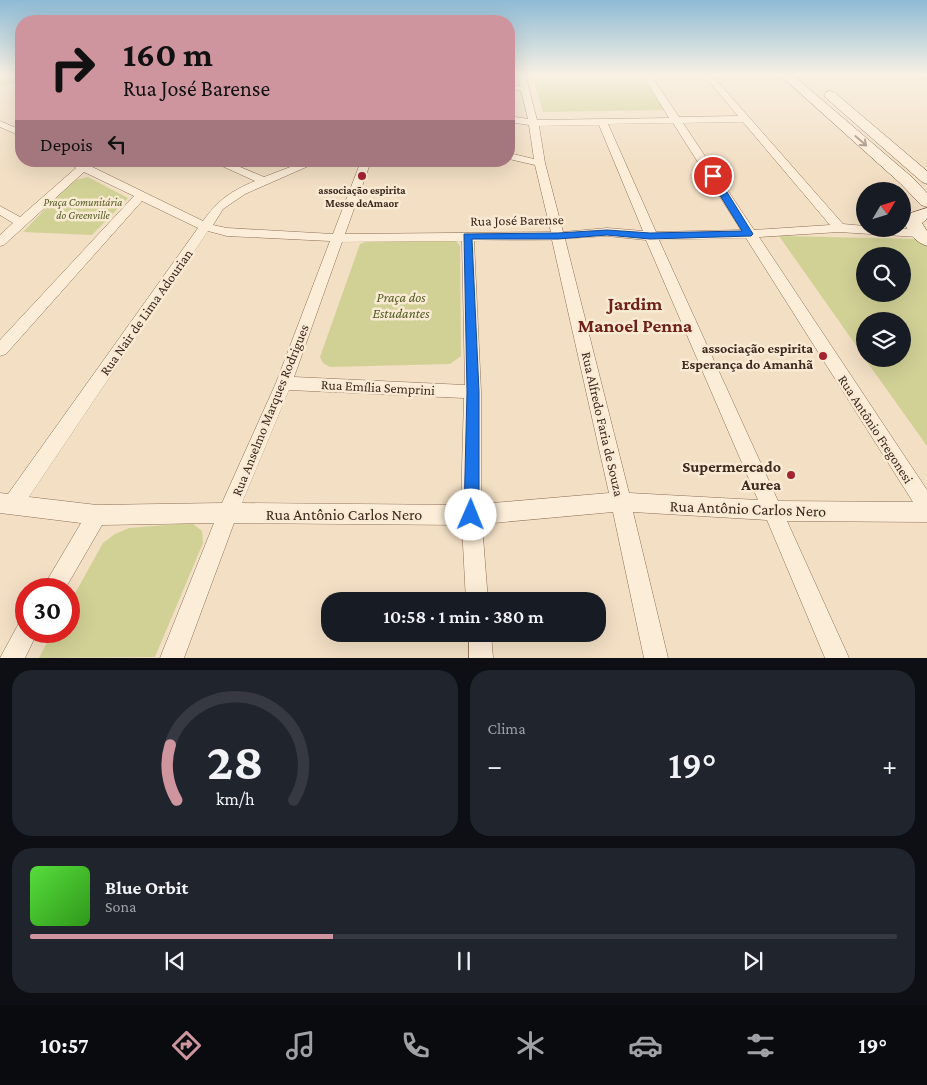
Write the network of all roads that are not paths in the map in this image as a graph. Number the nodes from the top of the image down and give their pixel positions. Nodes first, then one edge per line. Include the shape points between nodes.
1 (528, 105) edge
2 (666, 105) edge
3 (734, 105) edge
4 (820, 105) edge
5 (840, 105) edge
6 (676, 119) junction
7 (746, 119) junction
8 (515, 120) edge
9 (603, 123) junction
10 (0, 124) edge
11 (532, 124) junction
12 (15, 130) edge
13 (515, 157) edge
14 (540, 163) junction
15 (73, 167) edge
16 (82, 167) edge
17 (230, 167) edge
18 (302, 167) edge
19 (364, 167) edge
20 (927, 179) edge
21 (264, 181) junction
22 (140, 196) junction
23 (927, 202) edge
24 (0, 210) edge
25 (927, 213) edge
26 (21, 223) junction
27 (205, 228) junction
28 (839, 228) junction
29 (748, 234) junction
30 (468, 236) junction
31 (558, 236) junction
32 (650, 236) junction
33 (922, 236) edge
34 (339, 238) junction
35 (0, 242) edge
36 (0, 350) edge
37 (284, 383) junction
38 (473, 392) junction
39 (621, 502) junction
40 (6, 504) edge
41 (927, 507) edge
42 (774, 512) junction
43 (927, 512) edge
44 (228, 513) junction
45 (97, 515) junction
46 (471, 515) junction
47 (60, 578) edge
48 (476, 592) edge
49 (481, 642) edge
50 (20, 643) edge
51 (12, 658) edge
52 (172, 658) edge
53 (482, 658) edge
54 (656, 658) edge
55 (836, 658) edge

1 - 11 street, Rua Alfredo Faria de Souza
2 - 6 street, Rua Antônio Fregonesi
3 - 7 street
4 -> 23 main road
5 - 20 main road
6 - 7 street
6 - 9 street
6 - 29 street, Rua Antônio Fregonesi
7 - 28 street
8 - 11 street
9 - 11 street
9 - 32 street
10 - 12 street
11 - 14 street, Rua Alfredo Faria de Souza
13 - 14 street
14 - 31 street, Rua Alfredo Faria de Souza
15 - 26 street
16 - 22 street, Rua José Barense
17 - 21 street
18 - 21 street, Rua Nair de Lima Adourian
19 - 34 street, Rua Anselmo Marques Rodrigues
21 - 27 street, Rua Nair de Lima Adourian via 233,196 219,207
22 - 27 street, Rua José Barense
22 - 36 street
24 - 26 street
25 - 33 main road via 917,217 913,223
26 - 35 street
27 - 34 street, Rua José Barense
27 - 40 street, Rua Nair de Lima Adourian
28 - 29 street, Rua José Barense
28 - 33 street, Rua José Barense
29 - 32 street, Rua José Barense
29 - 41 street, Rua Antônio Fregonesi
30 - 31 street, Rua José Barense
30 - 34 street, Rua José Barense
30 - 38 street
31 - 32 street, Rua José Barense via 607,232
31 - 39 street, Rua Alfredo Faria de Souza
32 - 42 street
34 - 37 street, Rua Anselmo Marques Rodrigues
37 - 38 street, Rua Emília Semprini
37 - 44 street, Rua Anselmo Marques Rodrigues
38 - 46 street
39 - 42 street, Rua Antônio Carlos Nero
39 - 46 street, Rua Antônio Carlos Nero
39 - 54 street, Rua Alfredo Faria de Souza
40 - 45 street, Rua Antônio Carlos Nero
42 - 43 street, Rua Antônio Carlos Nero
42 - 55 street
44 - 45 street, Rua Antônio Carlos Nero
44 - 46 street, Rua Antônio Carlos Nero
44 - 52 street, Rua Anselmo Marques Rodrigues
45 - 47 street
46 - 48 street
49 - 53 street
50 - 51 street

